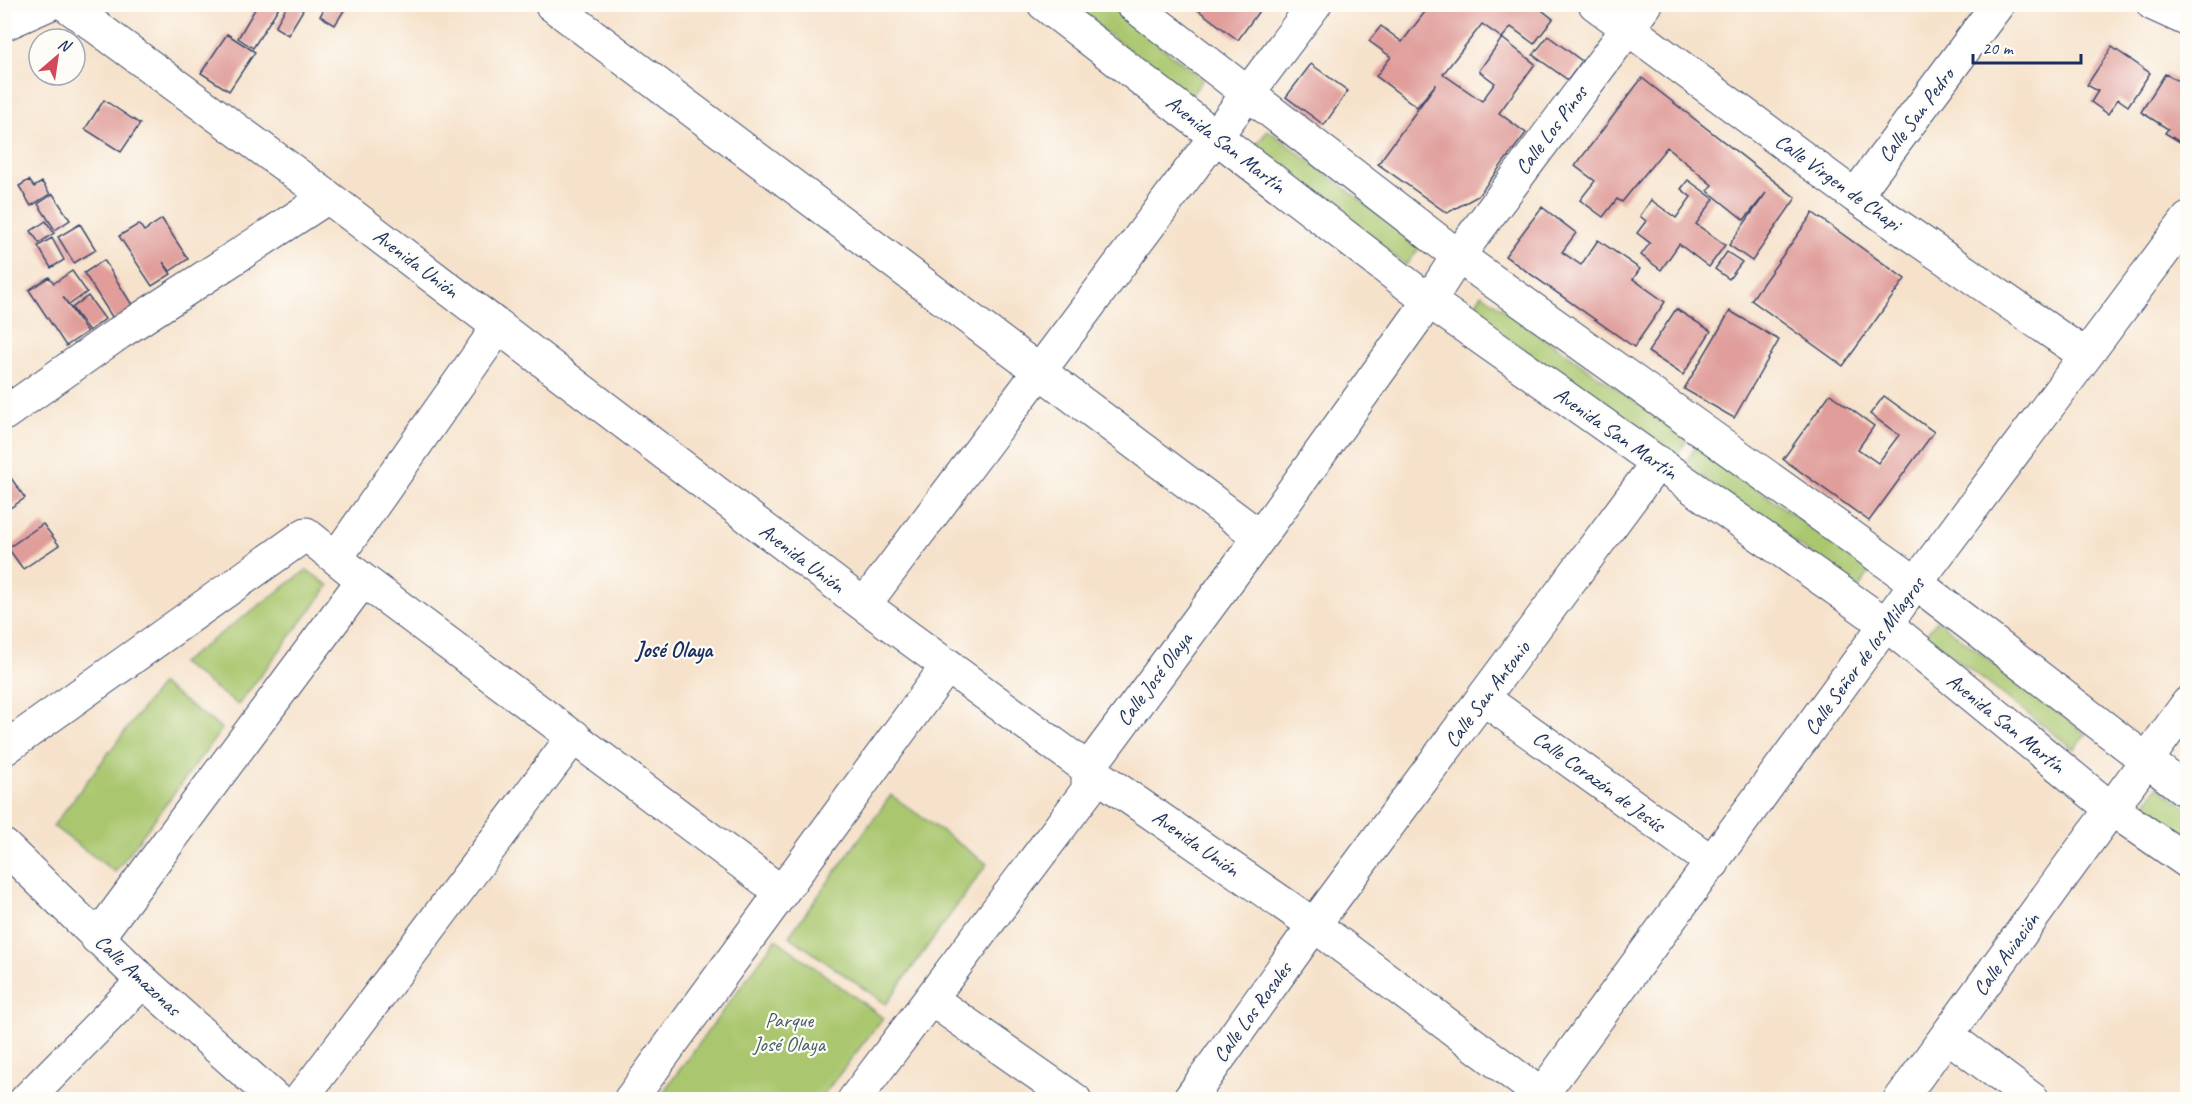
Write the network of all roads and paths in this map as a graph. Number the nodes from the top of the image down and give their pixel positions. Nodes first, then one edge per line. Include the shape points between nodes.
1 (49, 4) edge
2 (65, 4) edge
3 (551, 4) edge
4 (1044, 4) edge
5 (1132, 4) edge
6 (1315, 4) edge
7 (1595, 4) edge
8 (1998, 4) edge
9 (2153, 4) edge
10 (1636, 17) edge
11 (2187, 20) edge
12 (4, 24) edge
13 (1247, 94) junction
14 (1216, 136) junction
15 (1855, 196) junction
16 (328, 197) junction
17 (2187, 219) edge
18 (1458, 256) junction
19 (1429, 301) junction
20 (499, 326) junction
21 (2085, 355) junction
22 (1038, 370) junction
23 (4, 414) edge
24 (1658, 462) junction
25 (1260, 537) junction
26 (336, 558) junction
27 (363, 580) junction
28 (1916, 583) junction
29 (864, 605) junction
30 (1887, 626) junction
31 (948, 665) junction
32 (1484, 699) junction
33 (2187, 704) edge
34 (573, 736) junction
35 (4, 749) edge
36 (2145, 760) junction
37 (1088, 769) junction
38 (2187, 792) edge
39 (2110, 808) junction
40 (4, 846) edge
41 (2187, 862) edge
42 (1713, 863) junction
43 (781, 892) junction
44 (1314, 924) junction
45 (97, 938) junction
46 (143, 981) junction
47 (931, 999) junction
48 (1948, 1036) junction
49 (1545, 1097) edge
50 (26, 1100) edge
51 (276, 1100) edge
52 (300, 1100) edge
53 (630, 1100) edge
54 (854, 1100) edge
55 (1075, 1100) edge
56 (1189, 1100) edge
57 (1900, 1100) edge
58 (2033, 1100) edge

1 - 12 street
2 - 16 street, Avenida Unión
3 - 22 street
4 - 14 street, Avenida San Martín
5 - 13 street
6 - 13 street
7 - 10 street, Calle Virgen de Chapi
8 - 15 street, Calle San Pedro
9 - 11 street
10 - 15 street, Calle Virgen de Chapi
10 - 18 street, Calle Los Pinos
13 - 14 street
13 - 18 street
14 - 19 street, Avenida San Martín
14 - 22 street
15 - 21 street, Calle Virgen de Chapi
16 - 20 street, Avenida Unión
16 - 23 street via 119,333
17 - 21 street, Calle Señor de los Milagros
18 - 19 street, Calle José Olaya
18 - 28 street
19 - 24 street, Avenida San Martín
19 - 25 street, Calle José Olaya
20 - 26 street
20 - 29 street, Avenida Unión
21 - 28 street, Calle Señor de los Milagros
22 - 25 street
22 - 29 street
24 - 30 street, Avenida San Martín
24 - 32 street, Calle San Antonio
25 - 37 street, Calle José Olaya
26 - 27 street
26 - 35 street via 306,534
27 - 34 street
27 - 45 street
28 - 30 street, Calle Señor de los Milagros
28 - 36 street
29 - 31 street, Avenida Unión
30 - 39 street, Avenida San Martín
30 - 42 street, Calle Señor de los Milagros
31 - 37 street, Avenida Unión
31 - 43 street
32 - 42 street, Calle Corazón de Jesús
32 - 44 street, Calle San Antonio
33 - 36 street
34 - 43 street
34 - 52 street
36 - 38 street
36 - 39 street, Calle Aviación
37 - 44 street, Avenida Unión
37 - 47 street, Calle José Olaya via 1088,790
39 - 41 street, Avenida San Martín
39 - 48 street, Calle Aviación
40 - 45 street, Calle Amazonas
42 - 49 street, Calle Señor de los Milagros
43 - 53 street
44 - 49 street, Avenida Unión
44 - 56 street, Calle Los Rosales
45 - 46 street, Calle Amazonas
46 - 50 street
46 - 51 street, Calle Amazonas
47 - 54 street, Calle José Olaya
47 - 55 street
48 - 57 street, Calle Aviación
48 - 58 street

